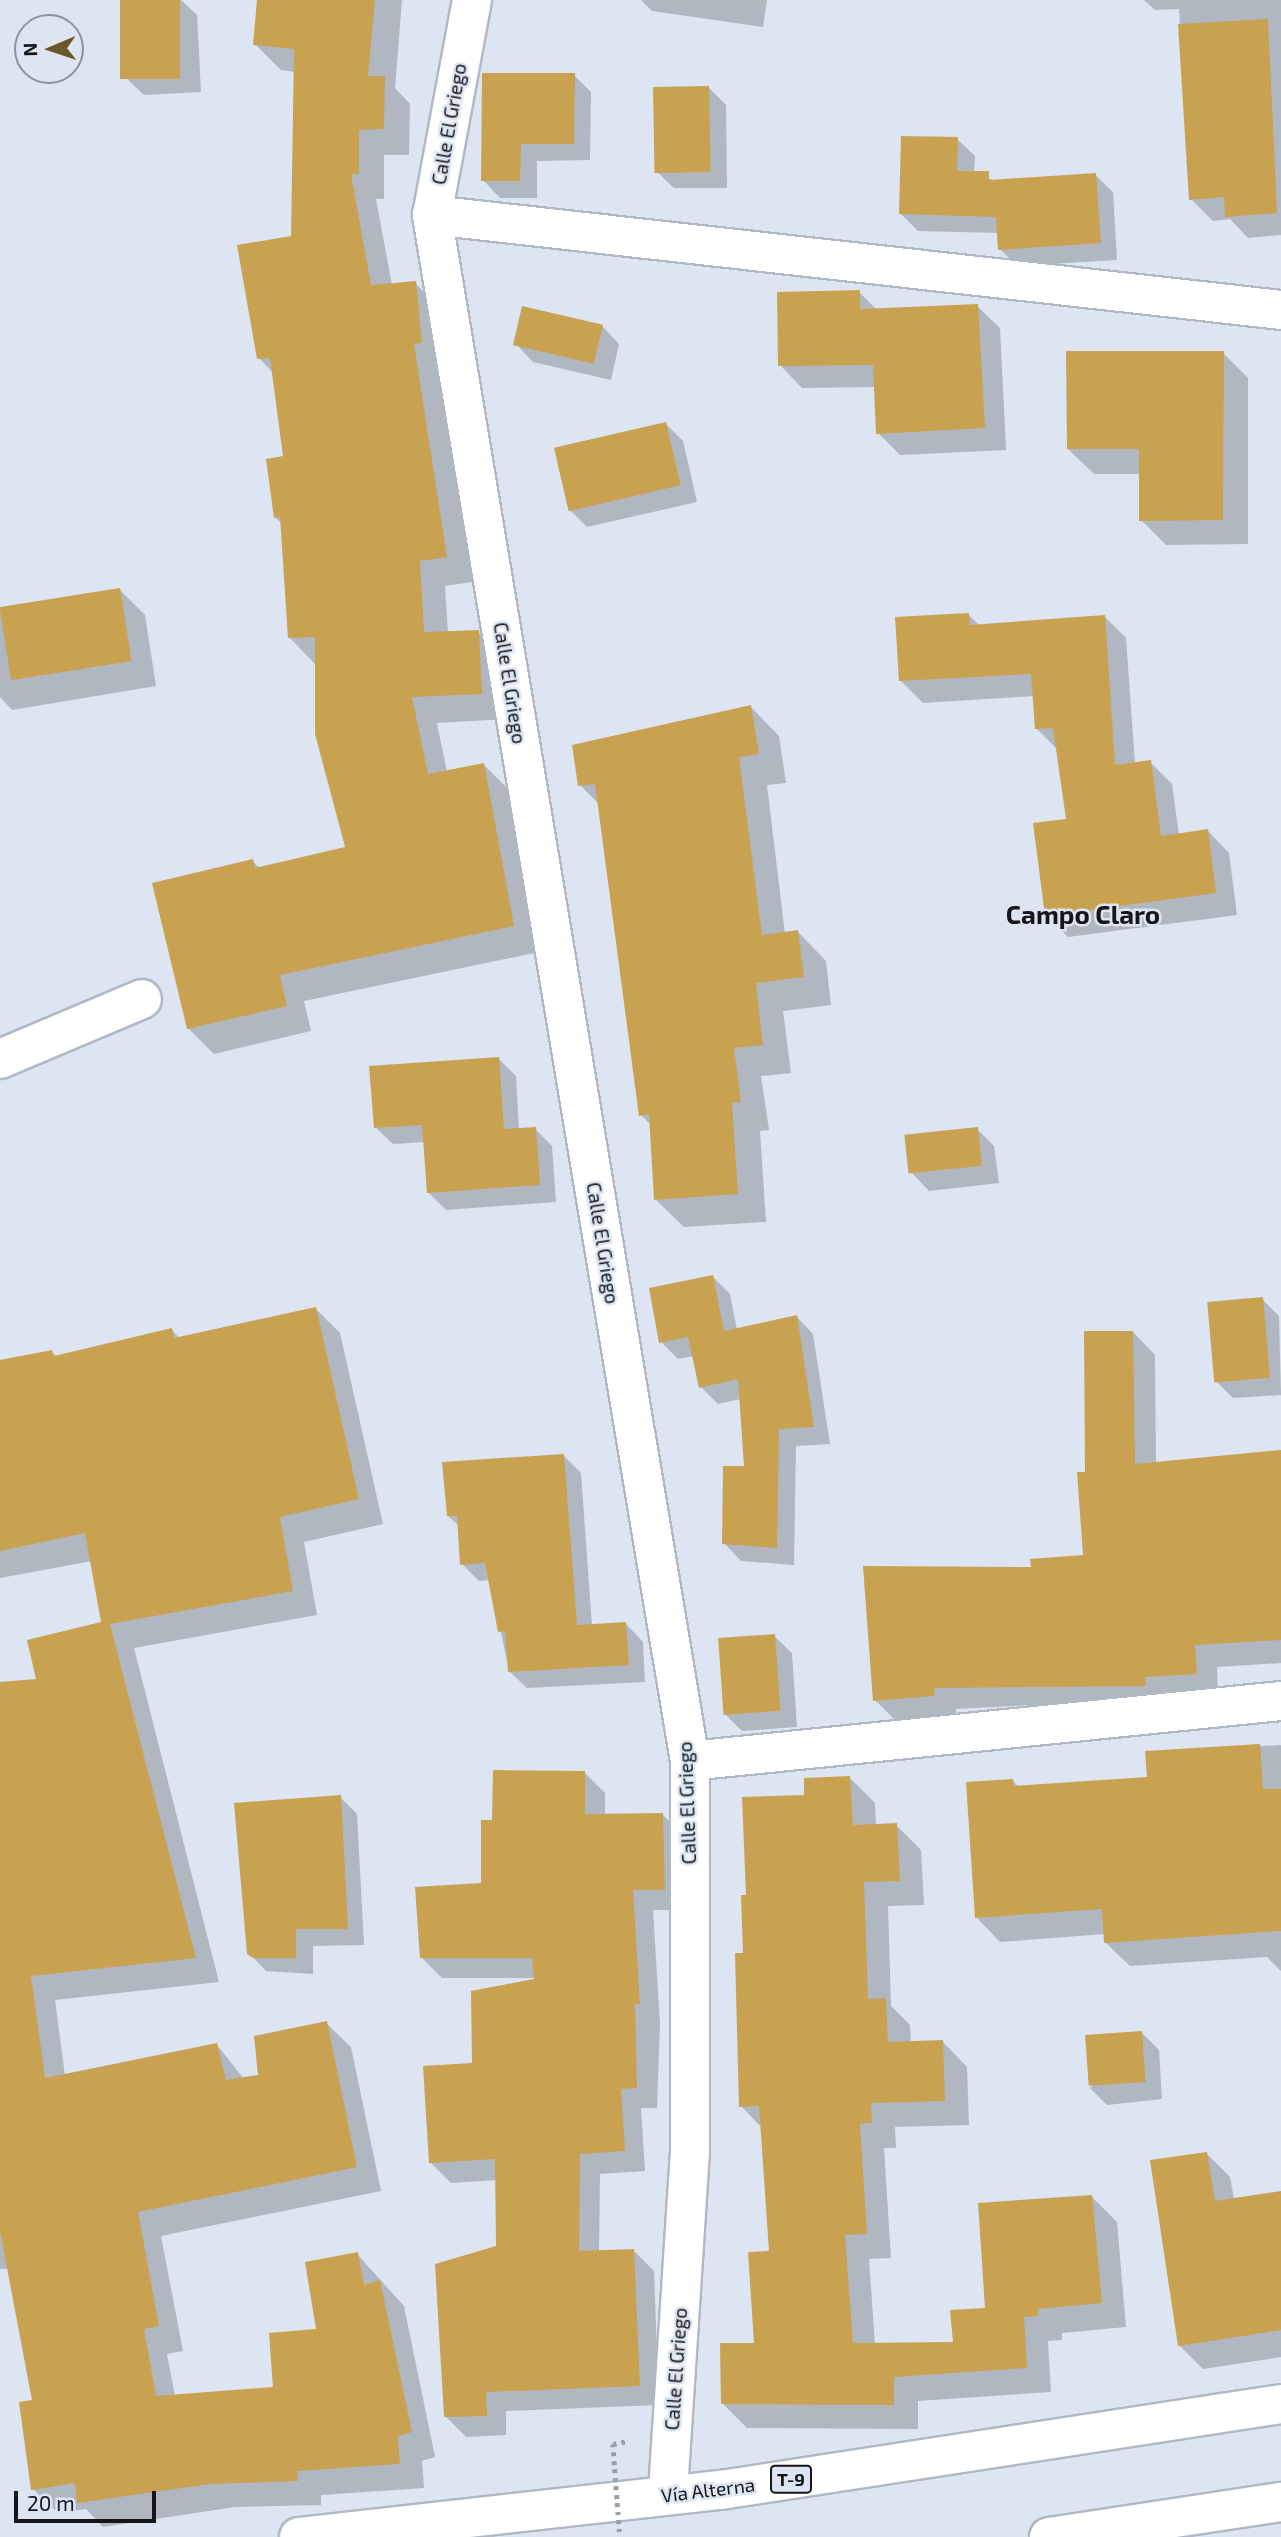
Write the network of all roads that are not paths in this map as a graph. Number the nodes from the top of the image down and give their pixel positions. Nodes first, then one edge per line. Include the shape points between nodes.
1 (472, 0) edge
2 (432, 215) junction
3 (1281, 310) edge
4 (142, 999) dead end
5 (0, 1059) edge
6 (1281, 1701) edge
7 (690, 1761) junction
8 (1281, 2403) edge
9 (668, 2495) junction
10 (1281, 2502) edge
11 (299, 2537) edge
12 (1049, 2537) edge

1 - 2 main road, Calle El Griego
2 - 3 main road
2 - 7 main road, Calle El Griego
4 - 5 main road
6 - 7 main road
7 - 9 main road, Calle El Griego via 690,2151
8 - 9 main road, Vía Alterna / T-9
9 - 11 main road, Vía Alterna / T-9
10 - 12 main road

